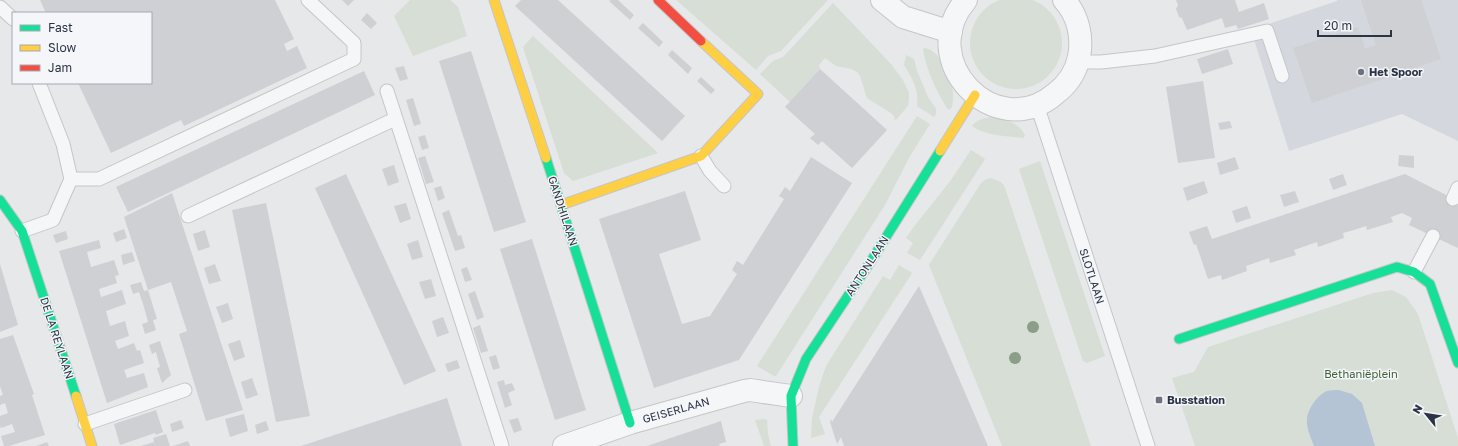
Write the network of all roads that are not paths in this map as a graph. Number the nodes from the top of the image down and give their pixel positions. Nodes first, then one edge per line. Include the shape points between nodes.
1 (308, 0) edge
2 (494, 0) edge
3 (658, 0) edge
4 (882, 0) edge
5 (966, 0) edge
6 (1064, 0) edge
7 (0, 7) edge
8 (12, 18) edge
9 (951, 32) junction
10 (1078, 62) junction
11 (1282, 76) dead end
12 (39, 84) edge
13 (387, 91) dead end
14 (975, 95) junction
15 (1037, 105) junction
16 (396, 119) junction
17 (701, 156) junction
18 (71, 179) junction
19 (724, 186) dead end
20 (0, 200) edge
21 (561, 205) junction
22 (188, 216) dead end
23 (22, 231) junction
24 (1433, 236) dead end
25 (1414, 272) junction
26 (1178, 339) dead end
27 (1458, 363) edge
28 (185, 390) dead end
29 (791, 396) junction
30 (630, 423) junction
31 (85, 424) junction
32 (92, 446) edge
33 (502, 446) edge
34 (564, 446) edge
35 (793, 446) edge
36 (1148, 446) edge

1 - 18 lane via 354,43 354,59 99,179
2 - 21 street, GANDHILAAN
3 - 17 street via 758,94
4 - 9 street via 903,17
5 - 9 street via 956,16
6 - 10 street via 1078,25
7 - 8 lane
9 - 14 street via 950,56 954,67 962,82
10 - 11 lane via 1155,56 1268,30
10 - 15 street via 1063,88
12 - 18 lane via 63,144
13 - 16 lane
14 - 15 street via 1005,108
14 - 29 street, ANTONLAAN via 806,359
15 - 36 lane, SLOTLAAN
16 - 22 lane
16 - 33 lane
17 - 19 lane via 710,172
17 - 21 street
18 - 23 lane via 53,220
20 - 23 street, DE LA REYLAAN
21 - 30 street, GANDHILAAN
23 - 31 street, DE LA REYLAAN
24 - 25 lane
25 - 26 street via 1397,267
25 - 27 street via 1430,284
28 - 31 lane
29 - 30 street, GEISERLAAN via 744,391
29 - 35 street, ANTONLAAN
30 - 34 street, GEISERLAAN
31 - 32 street, DE LA REYLAAN

